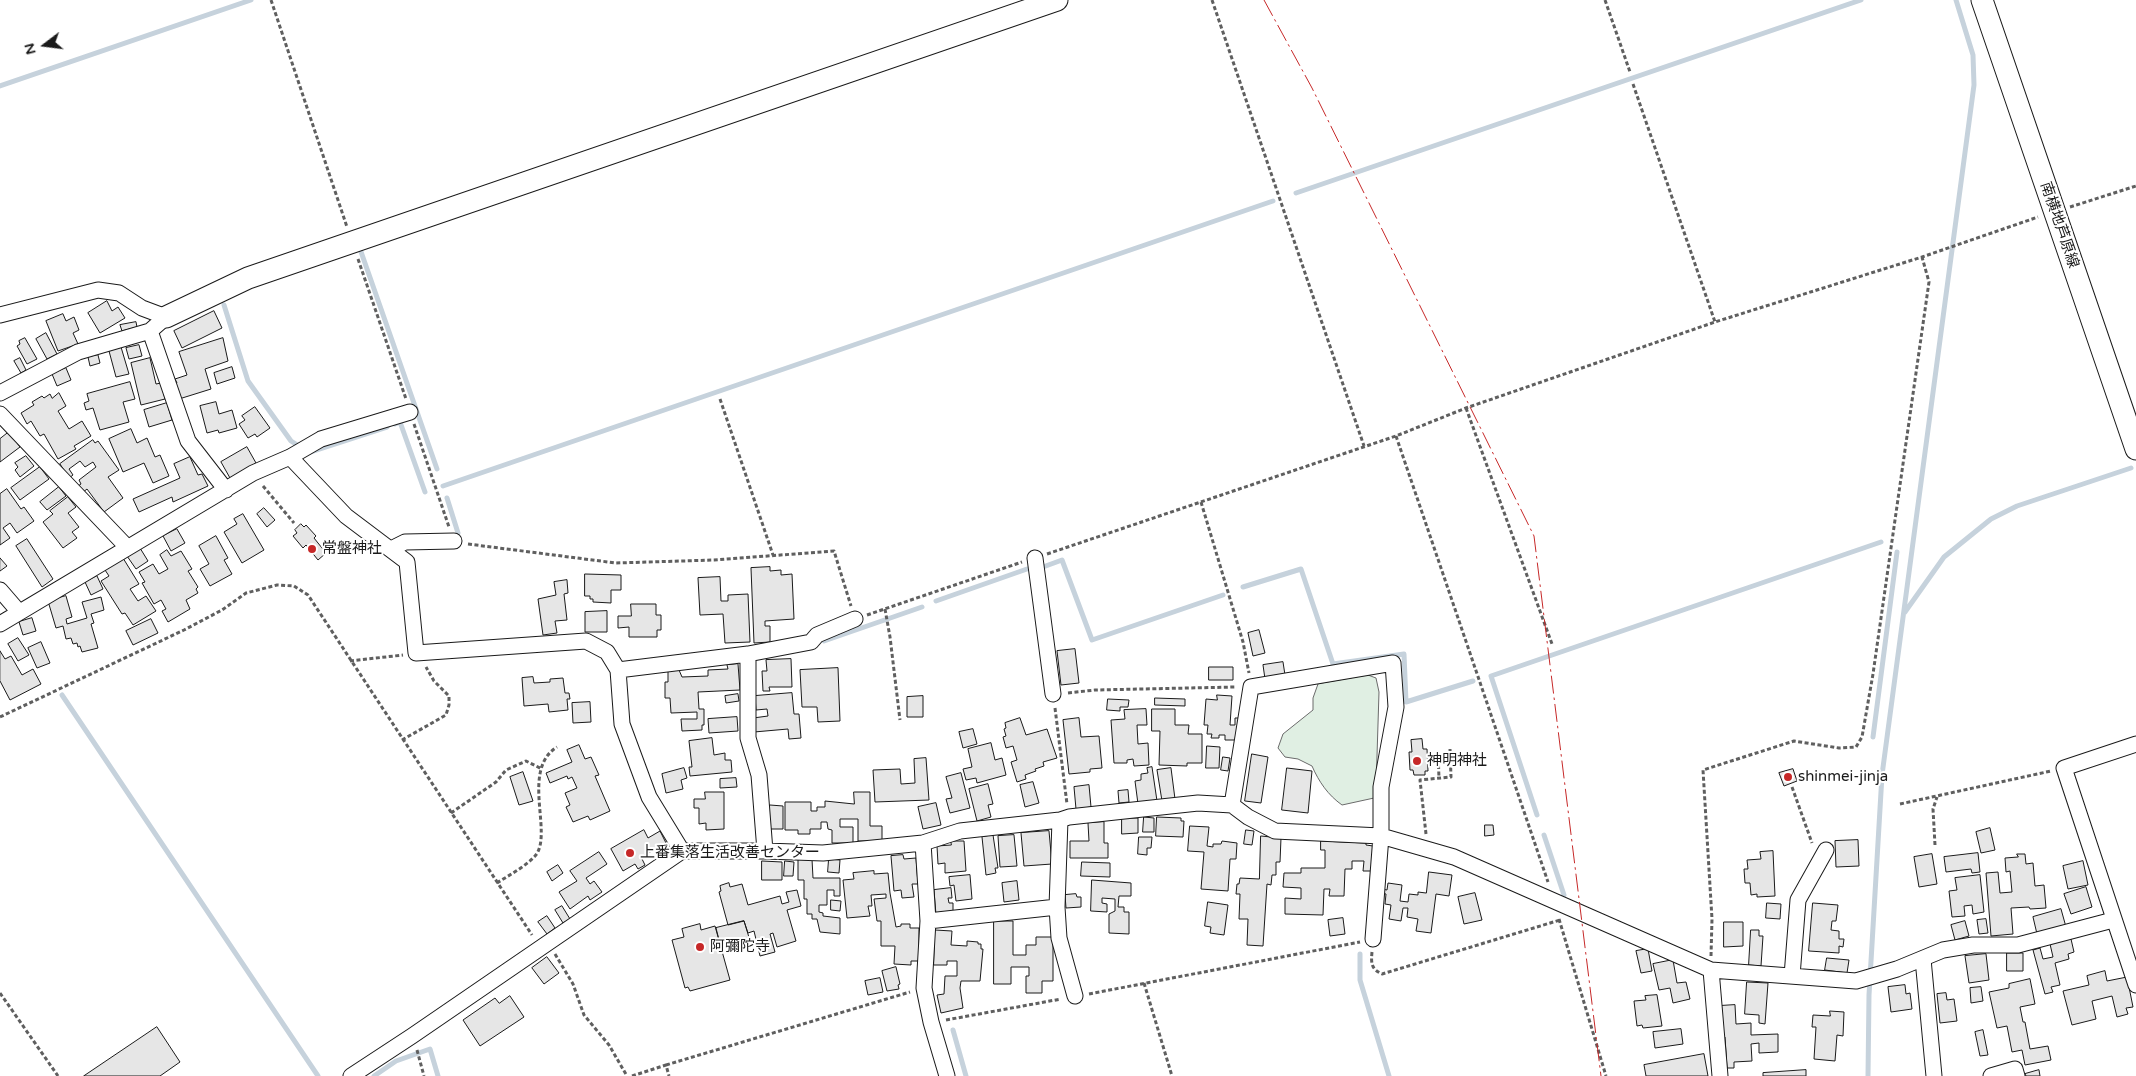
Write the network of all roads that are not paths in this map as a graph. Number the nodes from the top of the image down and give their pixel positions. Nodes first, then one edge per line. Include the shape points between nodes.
1 (1057, 0) edge
2 (1982, 0) edge
3 (0, 315) edge
4 (158, 324) junction
5 (0, 393) edge
6 (410, 412) road end
7 (0, 414) edge
8 (2136, 450) edge
9 (290, 457) junction
10 (226, 490) junction
11 (454, 541) road end
12 (127, 547) junction
13 (391, 549) junction
14 (1035, 558) road end
15 (0, 590) edge
16 (19, 612) junction
17 (855, 619) road end
18 (0, 624) edge
19 (748, 654) junction
20 (618, 670) junction
21 (1053, 694) road end
22 (2136, 744) edge
23 (1232, 804) junction
24 (1065, 819) junction
25 (1380, 836) junction
26 (923, 843) junction
27 (682, 851) junction
28 (765, 851) junction
29 (1823, 856) road end
30 (1057, 907) junction
31 (2113, 920) junction
32 (928, 921) junction
33 (1373, 939) road end
34 (1923, 959) junction
35 (1711, 970) junction
36 (1792, 976) junction
37 (2136, 985) edge
38 (1075, 996) road end
39 (351, 1076) edge
40 (947, 1076) edge
41 (1720, 1076) edge
42 (1934, 1076) edge
43 (1991, 1076) edge
44 (2017, 1076) edge

1 - 4 street via 248,278
2 - 8 street, 南横地芦原線
3 - 4 street via 98,290 119,293 142,308
4 - 5 street via 78,352
4 - 10 street via 188,441
6 - 9 street via 321,439
7 - 12 street
9 - 10 street via 253,473
9 - 13 street via 346,516
10 - 12 street
11 - 13 street via 404,542
12 - 16 street
13 - 20 street via 407,562 419,653 586,641 607,652
14 - 21 street
15 - 16 street
16 - 18 street
17 - 19 street via 818,635 811,642
19 - 20 street
19 - 28 street via 748,738 759,775
20 - 27 street via 622,724 649,797
22 - 31 street via 2064,768
23 - 24 street via 1198,804
23 - 25 street via 1248,817 1275,831
23 - 25 street via 1251,687 1393,663 1396,707 1381,787
24 - 26 street via 960,831
24 - 30 street
25 - 33 street
25 - 35 street via 1454,857
26 - 28 street via 823,854
26 - 32 street
27 - 28 street
27 - 39 street
29 - 36 street via 1798,900
30 - 32 street
30 - 38 street via 1059,938
31 - 34 street via 2018,945 1973,945 1943,950
31 - 37 street
32 - 40 street via 924,988
34 - 36 street via 1856,981
34 - 42 street
35 - 36 street
35 - 41 street
43 - 44 street via 2015,1069

